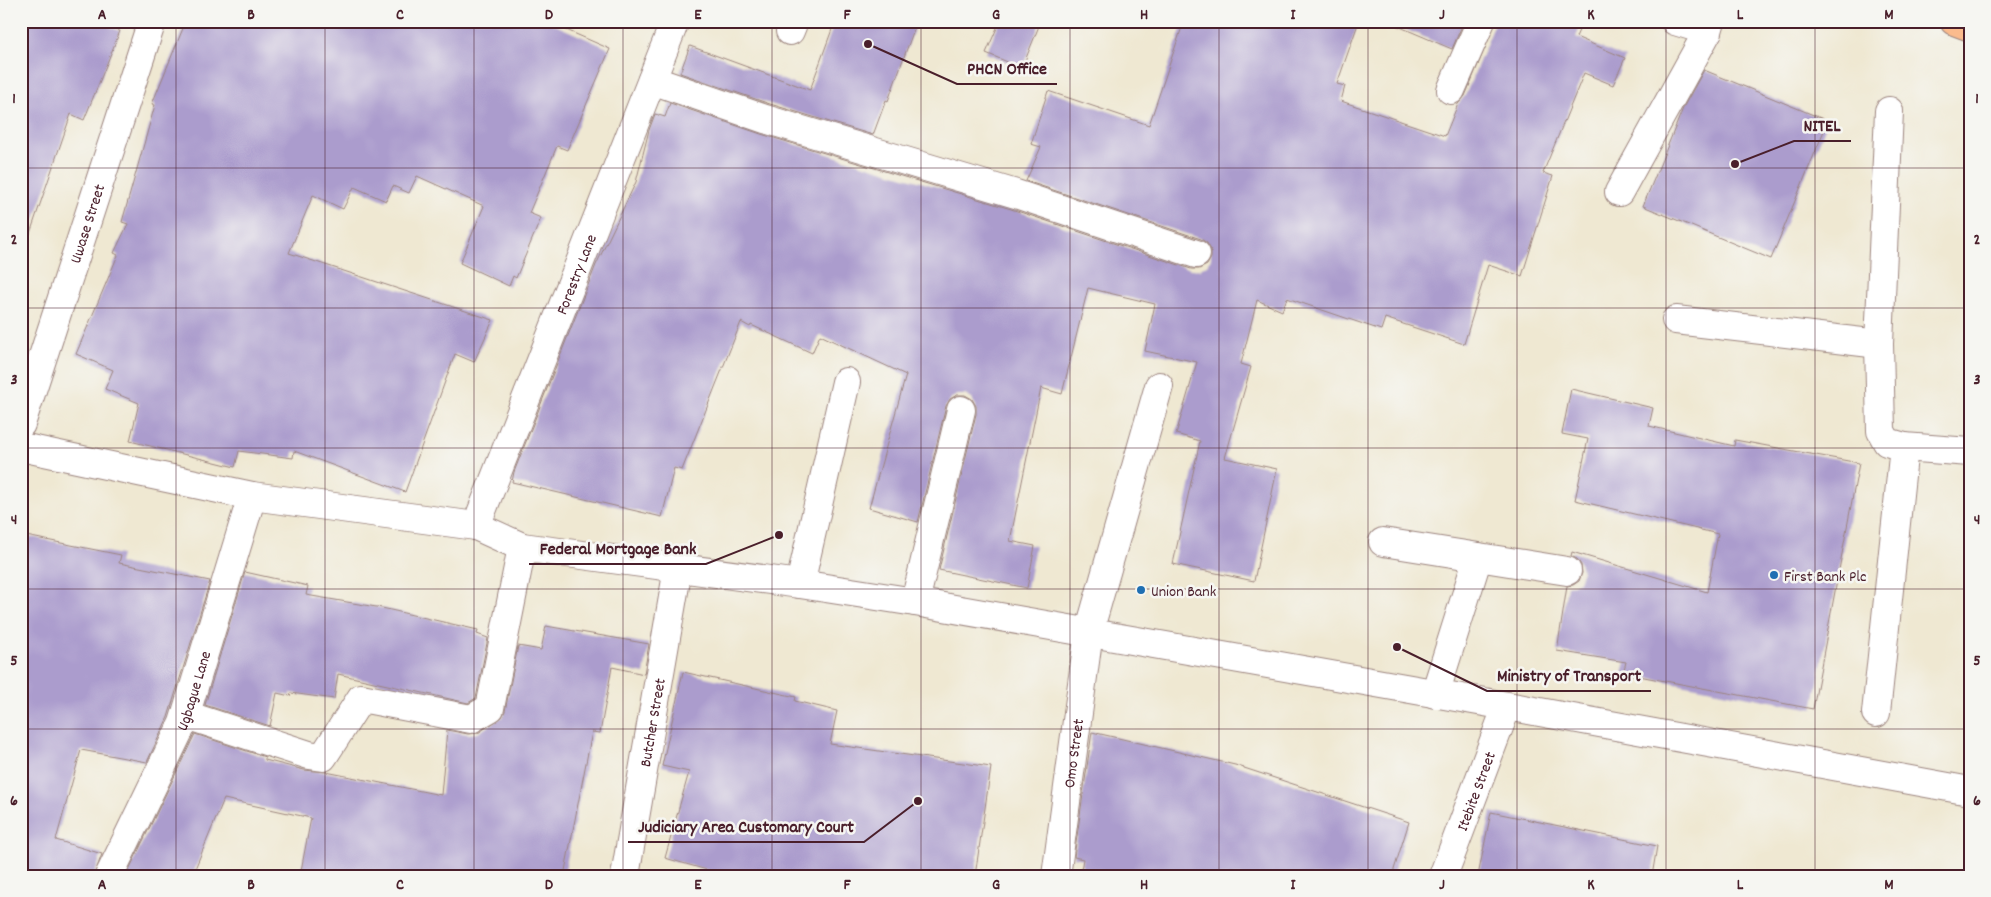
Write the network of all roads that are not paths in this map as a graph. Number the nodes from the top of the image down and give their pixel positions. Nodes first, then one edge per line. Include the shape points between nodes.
1 (152, 21) edge
2 (675, 21) edge
3 (1481, 21) edge
4 (1675, 21) edge
5 (1954, 21) edge
6 (1710, 26) edge
7 (1970, 26) edge
8 (652, 80) junction
9 (1450, 90) dead end
10 (1889, 111) dead end
11 (1619, 192) dead end
12 (1196, 254) dead end
13 (1676, 320) dead end
14 (1879, 344) junction
15 (846, 382) dead end
16 (1159, 386) dead end
17 (961, 410) dead end
18 (21, 424) edge
19 (1904, 446) junction
20 (21, 447) edge
21 (1970, 452) edge
22 (252, 496) junction
23 (476, 526) junction
24 (1383, 542) dead end
25 (522, 547) junction
26 (1478, 557) junction
27 (678, 568) junction
28 (1567, 571) dead end
29 (800, 584) junction
30 (915, 602) junction
31 (1089, 632) junction
32 (1435, 694) junction
33 (1507, 706) junction
34 (1876, 713) dead end
35 (186, 715) junction
36 (1970, 791) edge
37 (109, 876) edge
38 (625, 876) edge
39 (1056, 876) edge
40 (1443, 876) edge

1 - 18 street, Uwase Street
2 - 8 street, Forestry Lane
3 - 9 street
4 - 6 street
5 - 7 highway
6 - 11 street
8 - 12 street via 765,119 1016,194
8 - 23 street, Forestry Lane
10 - 14 street
13 - 14 street
14 - 19 street via 1881,431 1887,442
15 - 29 street
16 - 31 street, Omo Street
17 - 30 street
19 - 21 street
19 - 34 street
20 - 22 street
22 - 23 street
22 - 35 street, Ugbague Lane
23 - 25 street
24 - 26 street
25 - 27 street
25 - 35 street via 490,708 471,719 361,698 323,757
26 - 28 street
26 - 32 street
27 - 29 street
27 - 38 street, Butcher Street
29 - 30 street
30 - 31 street
31 - 32 street
31 - 39 street, Omo Street
32 - 33 street
33 - 36 street
33 - 40 street, Itebite Street
35 - 37 street, Ugbague Lane

